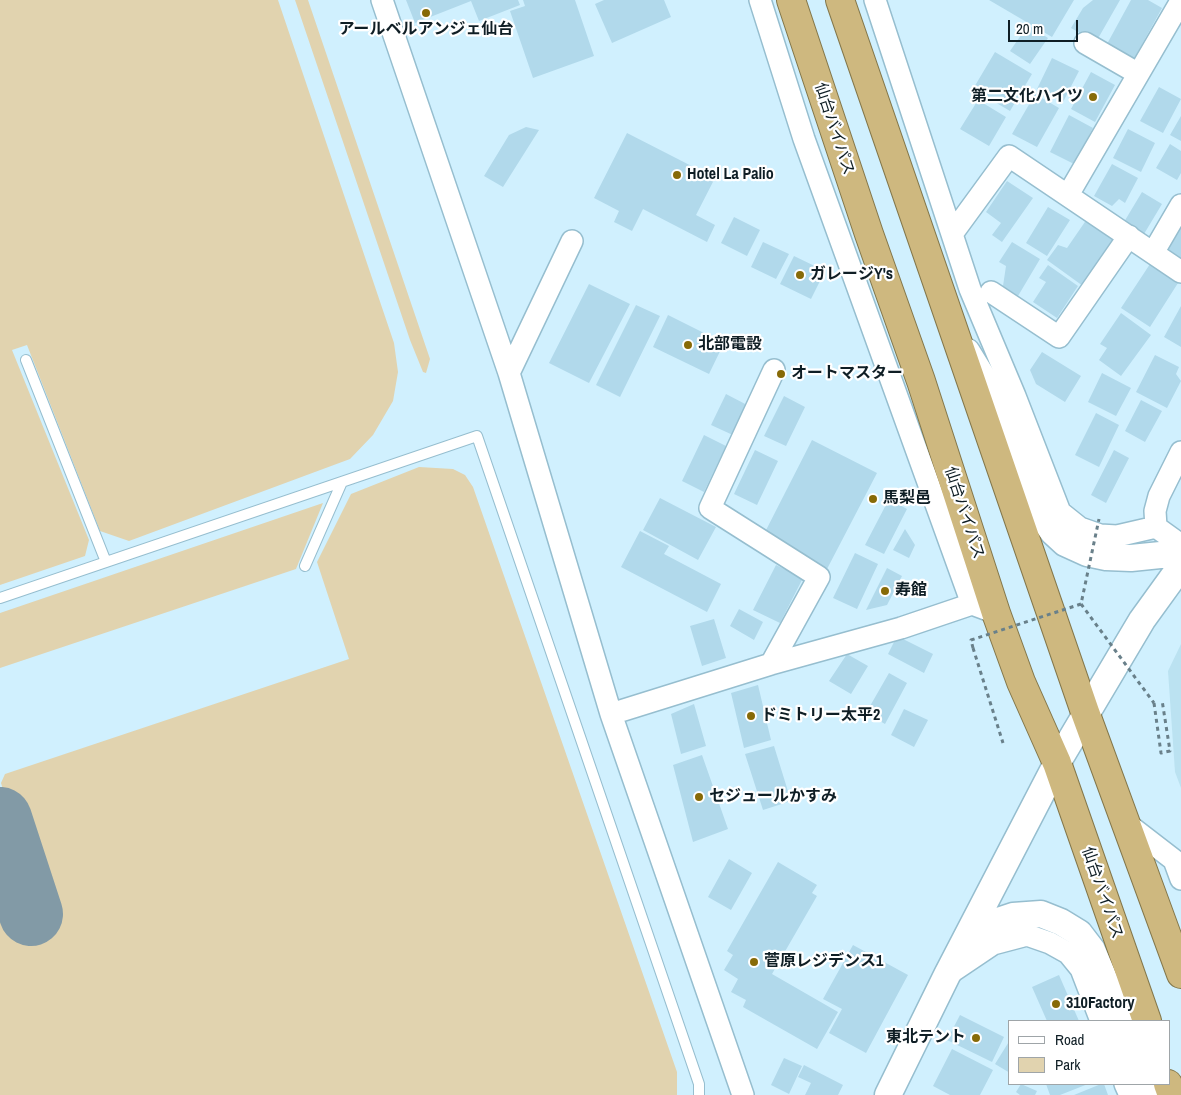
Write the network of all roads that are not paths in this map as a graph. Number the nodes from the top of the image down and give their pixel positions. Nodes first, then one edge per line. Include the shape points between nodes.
1 (382, 0) edge
2 (760, 0) edge
3 (791, 0) edge
4 (840, 0) edge
5 (875, 0) edge
6 (1181, 1) edge
7 (1085, 43) dead end
8 (1137, 73) junction
9 (1068, 195) junction
10 (1181, 205) edge
11 (952, 234) junction
12 (1129, 236) junction
13 (572, 240) dead end
14 (1153, 253) junction
15 (1181, 272) edge
16 (991, 292) dead end
17 (950, 324) junction
18 (26, 360) dead end
19 (774, 370) dead end
20 (509, 373) junction
21 (1181, 452) edge
22 (342, 482) junction
23 (1156, 527) junction
24 (1181, 545) edge
25 (1181, 553) edge
26 (106, 562) junction
27 (305, 566) dead end
28 (1181, 566) edge
29 (0, 598) edge
30 (984, 609) junction
31 (771, 664) junction
32 (1085, 712) junction
33 (612, 714) junction
34 (1057, 763) junction
35 (1126, 823) junction
36 (1181, 879) edge
37 (1181, 974) edge
38 (947, 975) junction
39 (1102, 1020) edge
40 (1122, 1020) edge
41 (1147, 1020) edge
42 (699, 1095) edge
43 (743, 1095) edge
44 (888, 1095) edge

1 - 20 street
2 - 30 street via 804,140
3 - 30 highway, 仙台バイパス via 924,390
4 - 17 highway
5 - 11 street
6 - 8 street
7 - 8 street
8 - 9 street
9 - 11 street via 1009,156
9 - 12 street
10 - 14 street
11 - 23 street via 970,289 1060,512 1080,528 1100,535 1117,536
12 - 14 street
12 - 16 street via 1059,337
13 - 20 street
14 - 15 street
17 - 25 street via 1001,407 1042,518 1053,532 1065,543 1106,557
17 - 32 highway
18 - 26 lane
19 - 31 street via 710,508 819,576
20 - 33 street
21 - 23 street via 1159,496 1155,511
22 - 26 lane
22 - 27 lane
22 - 42 lane via 477,436 696,1074
23 - 24 street
26 - 29 lane
28 - 32 street via 1142,620
30 - 31 street
30 - 34 highway, 仙台バイパス
31 - 33 street
32 - 34 street
32 - 35 highway
33 - 43 street
34 - 38 street
34 - 41 highway, 仙台バイパス
35 - 36 street via 1174,860
35 - 37 highway
38 - 39 street via 993,944 1027,935 1050,942 1068,953 1081,969
38 - 40 street via 992,924 1013,916 1041,914 1079,933 1092,950
38 - 44 street

